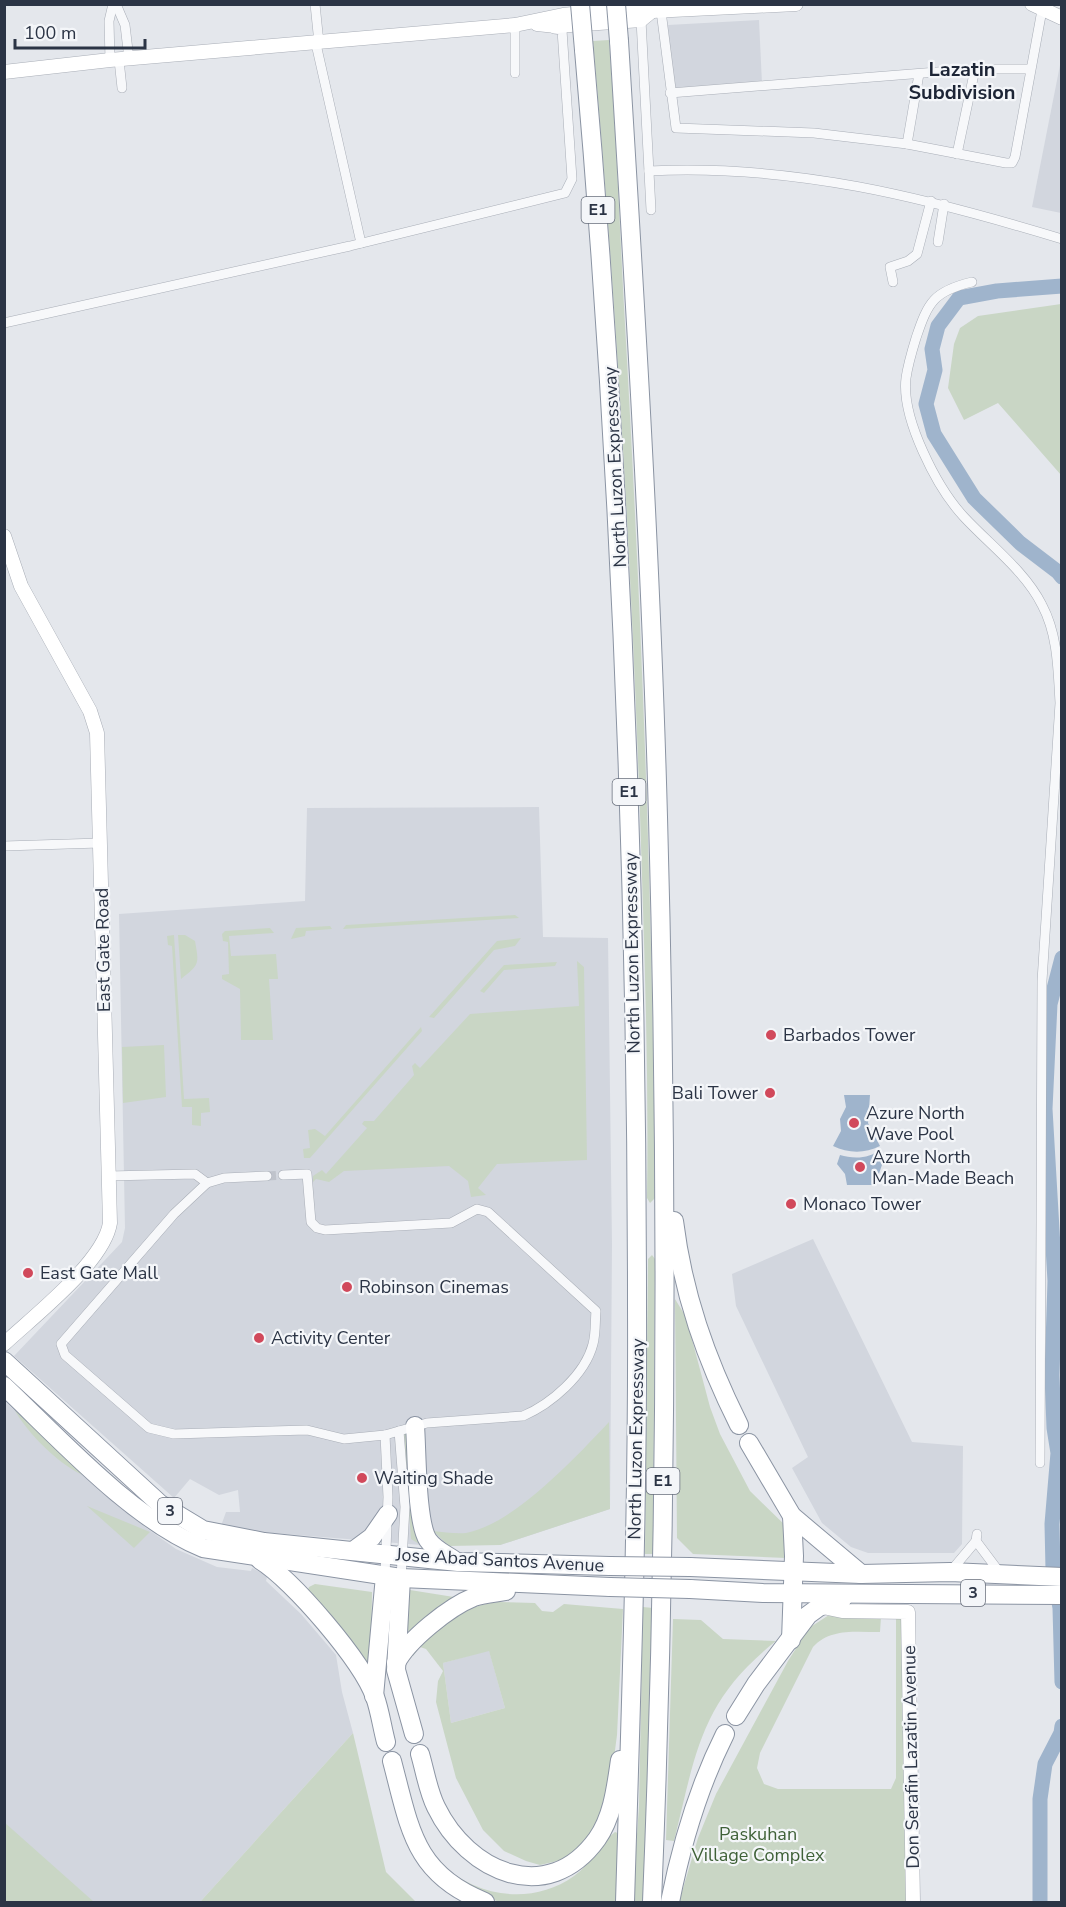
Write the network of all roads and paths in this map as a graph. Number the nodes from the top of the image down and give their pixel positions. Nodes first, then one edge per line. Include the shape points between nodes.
1 (115, 4) edge
2 (315, 4) edge
3 (580, 4) edge
4 (796, 4) edge
5 (625, 6) edge
6 (1037, 7) edge
7 (651, 14) junction
8 (1062, 18) edge
9 (521, 25) junction
10 (317, 43) junction
11 (119, 60) junction
12 (975, 69) junction
13 (1029, 69) junction
14 (4, 72) edge
15 (515, 74) dead end
16 (919, 74) junction
17 (122, 88) dead end
18 (670, 93) junction
19 (907, 144) junction
20 (957, 154) junction
21 (650, 171) junction
22 (931, 201) junction
23 (944, 204) junction
24 (651, 210) dead end
25 (1062, 239) edge
26 (938, 242) dead end
27 (361, 243) junction
28 (893, 282) dead end
29 (972, 282) dead end
30 (4, 323) edge
31 (4, 536) edge
32 (100, 843) junction
33 (4, 846) edge
34 (664, 1133) junction
35 (284, 1175) tunnel mouth
36 (108, 1176) junction
37 (267, 1176) tunnel mouth
38 (207, 1183) junction
39 (4, 1344) edge
40 (4, 1361) edge
41 (7, 1385) edge
42 (739, 1425) dead end
43 (407, 1429) junction
44 (385, 1436) junction
45 (749, 1443) dead end
46 (1040, 1462) dead end
47 (117, 1465) junction
48 (388, 1514) junction
49 (792, 1516) junction
50 (353, 1551) junction
51 (394, 1556) junction
52 (256, 1558) junction
53 (458, 1562) junction
54 (792, 1572) junction
55 (950, 1572) junction
56 (861, 1574) junction
57 (1001, 1574) junction
58 (393, 1577) junction
59 (1062, 1577) edge
60 (555, 1585) junction
61 (1035, 1585) junction
62 (797, 1593) junction
63 (855, 1593) junction
64 (1062, 1595) edge
65 (823, 1608) junction
66 (791, 1640) junction
67 (396, 1663) junction
68 (632, 1690) junction
69 (374, 1696) junction
70 (736, 1716) dead end
71 (414, 1734) dead end
72 (725, 1734) dead end
73 (386, 1742) dead end
74 (420, 1754) dead end
75 (392, 1761) dead end
76 (484, 1902) edge
77 (625, 1902) edge
78 (652, 1902) edge
79 (670, 1902) edge
80 (914, 1902) edge

1 - 11 street via 109,21
1 - 11 street via 125,25
2 - 10 street
3 - 68 highway, North Luzon Expressway / E1, bridge via 611,392 630,819 637,1310
4 - 7 main road
5 - 7 main road via 640,7
5 - 9 main road
5 - 34 highway, North Luzon Expressway / E1, bridge via 619,41 649,589
6 - 8 main road
6 - 13 street
7 - 9 main road via 556,26
7 - 18 street
7 - 21 street
9 - 10 main road
9 - 15 street
9 - 27 street via 562,30 572,179 568,190
10 - 11 main road via 166,60
10 - 27 street
11 - 14 main road
11 - 17 street
12 - 13 street
12 - 16 street
12 - 20 street
13 - 20 street via 1016,158 1011,163
16 - 18 street
16 - 19 street
18 - 19 street via 674,125 679,129 814,133
19 - 20 street
21 - 22 street via 791,175
21 - 24 street
22 - 23 street
22 - 28 street via 920,248 914,258 890,267
23 - 25 street
23 - 26 street
27 - 30 street
29 - 46 street via 949,287 933,297 924,314 906,379 907,397 924,457 936,480 963,516 1032,588 1043,606 1053,633 1058,666 1060,703 1042,981
31 - 32 main road, East Gate Road via 21,586 95,723
32 - 33 street
32 - 36 main road, East Gate Road
34 - 42 highway via 685,1287 705,1352
34 - 78 highway, North Luzon Expressway / E1 via 661,1652
35 - 43 street via 307,1174 312,1222 325,1230 451,1223 477,1209 488,1212 596,1311 588,1357 559,1393 536,1411 522,1416
36 - 38 street via 195,1174
36 - 39 main road, East Gate Road via 110,1222 96,1255
37 - 38 street
38 - 44 street via 174,1214 63,1339 61,1350 131,1415 158,1431 174,1434 307,1430 344,1439
40 - 47 highway, Jose Abad Santos Avenue / 3
41 - 47 highway via 87,1451
41 - 52 highway, Jose Abad Santos Avenue / 3 via 102,1478 164,1528 203,1548
43 - 44 street
43 - 51 street via 405,1507
43 - 53 highway via 426,1538
44 - 48 street
45 - 49 highway
47 - 50 highway, Jose Abad Santos Avenue / 3 via 175,1515 202,1530 264,1542
48 - 50 highway via 372,1537
48 - 51 street
49 - 54 highway
49 - 56 highway
50 - 51 highway, Jose Abad Santos Avenue / 3
51 - 53 highway, Jose Abad Santos Avenue / 3
51 - 58 street
51 - 58 street
52 - 58 highway, Jose Abad Santos Avenue / 3
52 - 69 highway via 300,1594 352,1659
53 - 54 highway, Jose Abad Santos Avenue / 3, bridge
54 - 56 highway, Jose Abad Santos Avenue / 3
54 - 62 highway
55 - 56 highway, Jose Abad Santos Avenue / 3
55 - 57 highway, Jose Abad Santos Avenue / 3
55 - 57 street via 976,1538
57 - 61 highway, Jose Abad Santos Avenue / 3
58 - 60 highway, Jose Abad Santos Avenue / 3
58 - 67 highway
58 - 69 highway
59 - 61 highway, Jose Abad Santos Avenue / 3
60 - 62 highway, Jose Abad Santos Avenue / 3, bridge
60 - 67 highway via 486,1594 465,1601 413,1640
61 - 63 highway, Jose Abad Santos Avenue / 3
61 - 64 highway, Jose Abad Santos Avenue / 3
62 - 63 highway, Jose Abad Santos Avenue / 3
62 - 65 main road
62 - 66 highway
63 - 65 highway
65 - 66 highway via 808,1615
65 - 80 main road, Don Serafin Lazatin Avenue via 908,1612
66 - 70 highway
67 - 71 highway
68 - 74 highway via 608,1816 586,1853 557,1875 517,1878 486,1864 460,1841 435,1806
68 - 77 highway, North Luzon Expressway / E1
69 - 73 highway
72 - 79 highway via 705,1782
75 - 76 highway via 413,1834 426,1863 450,1886

